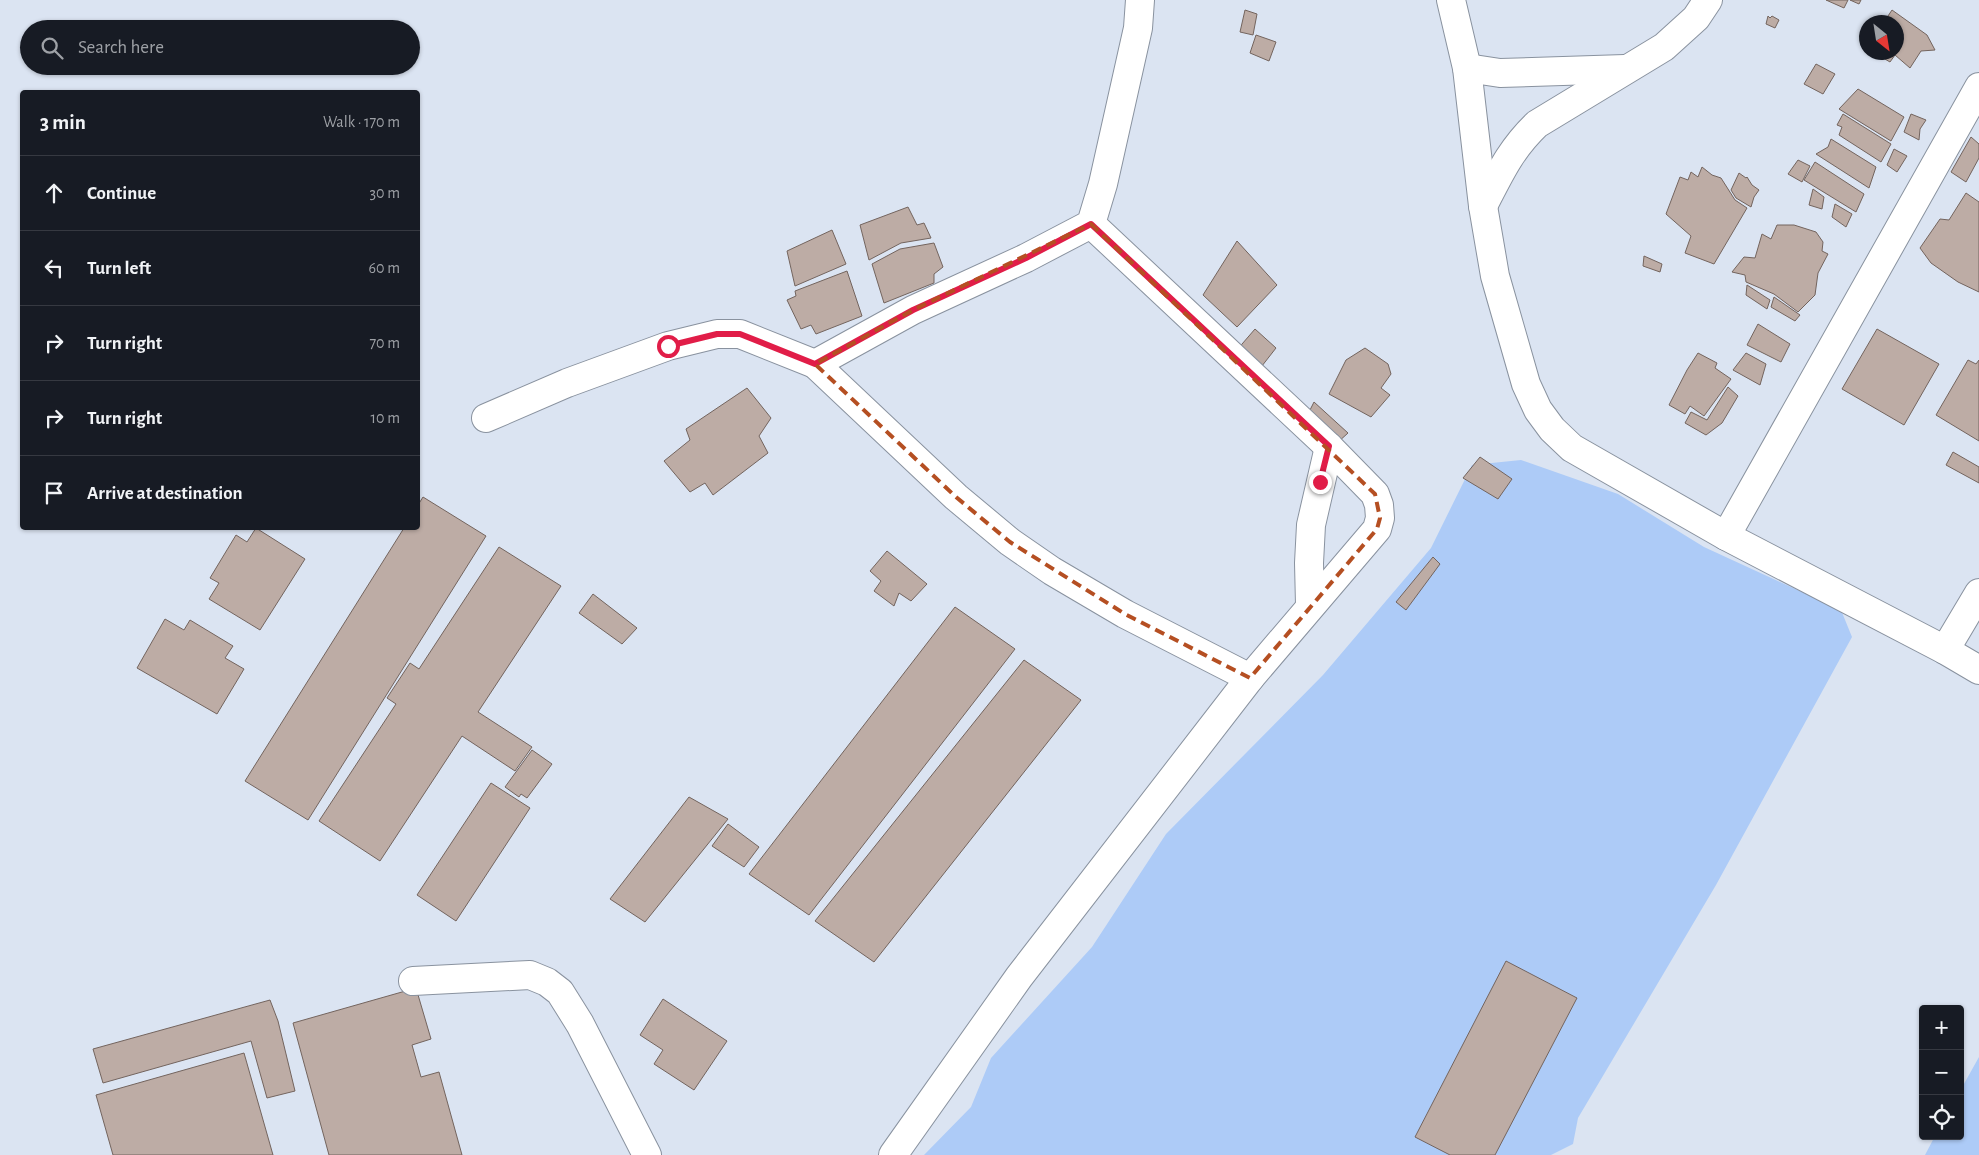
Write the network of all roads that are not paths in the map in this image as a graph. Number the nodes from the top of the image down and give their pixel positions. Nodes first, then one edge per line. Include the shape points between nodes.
1 (1140, 0) edge
2 (1450, 0) edge
3 (1708, 0) edge
4 (1466, 68) junction
5 (1627, 69) junction
6 (1979, 87) edge
7 (1483, 206) junction
8 (1091, 224) junction
9 (815, 364) junction
10 (486, 418) dead end
11 (1329, 446) junction
12 (1726, 536) junction
13 (1979, 593) edge
14 (1310, 606) junction
15 (1945, 650) junction
16 (1979, 670) edge
17 (1250, 678) junction
18 (413, 981) dead end
19 (647, 1155) edge
20 (893, 1155) edge

1 - 8 street via 1138,28
2 - 4 street
3 - 5 street via 1696,18 1664,48
4 - 5 street via 1500,73
4 - 7 street
5 - 7 street via 1537,124 1521,139
6 - 12 street
7 - 12 street via 1495,276 1526,384 1538,410 1572,448
8 - 9 street via 913,310
8 - 11 street
9 - 10 street via 740,334 717,334 668,346 567,382
9 - 17 street via 1010,542 1125,614
11 - 14 street via 1311,525
11 - 14 street via 1375,494 1380,518 1377,529
12 - 15 street
13 - 15 street
14 - 17 street
15 - 16 street
17 - 20 street via 1018,976
18 - 19 street via 530,975 548,982 560,992 580,1024

